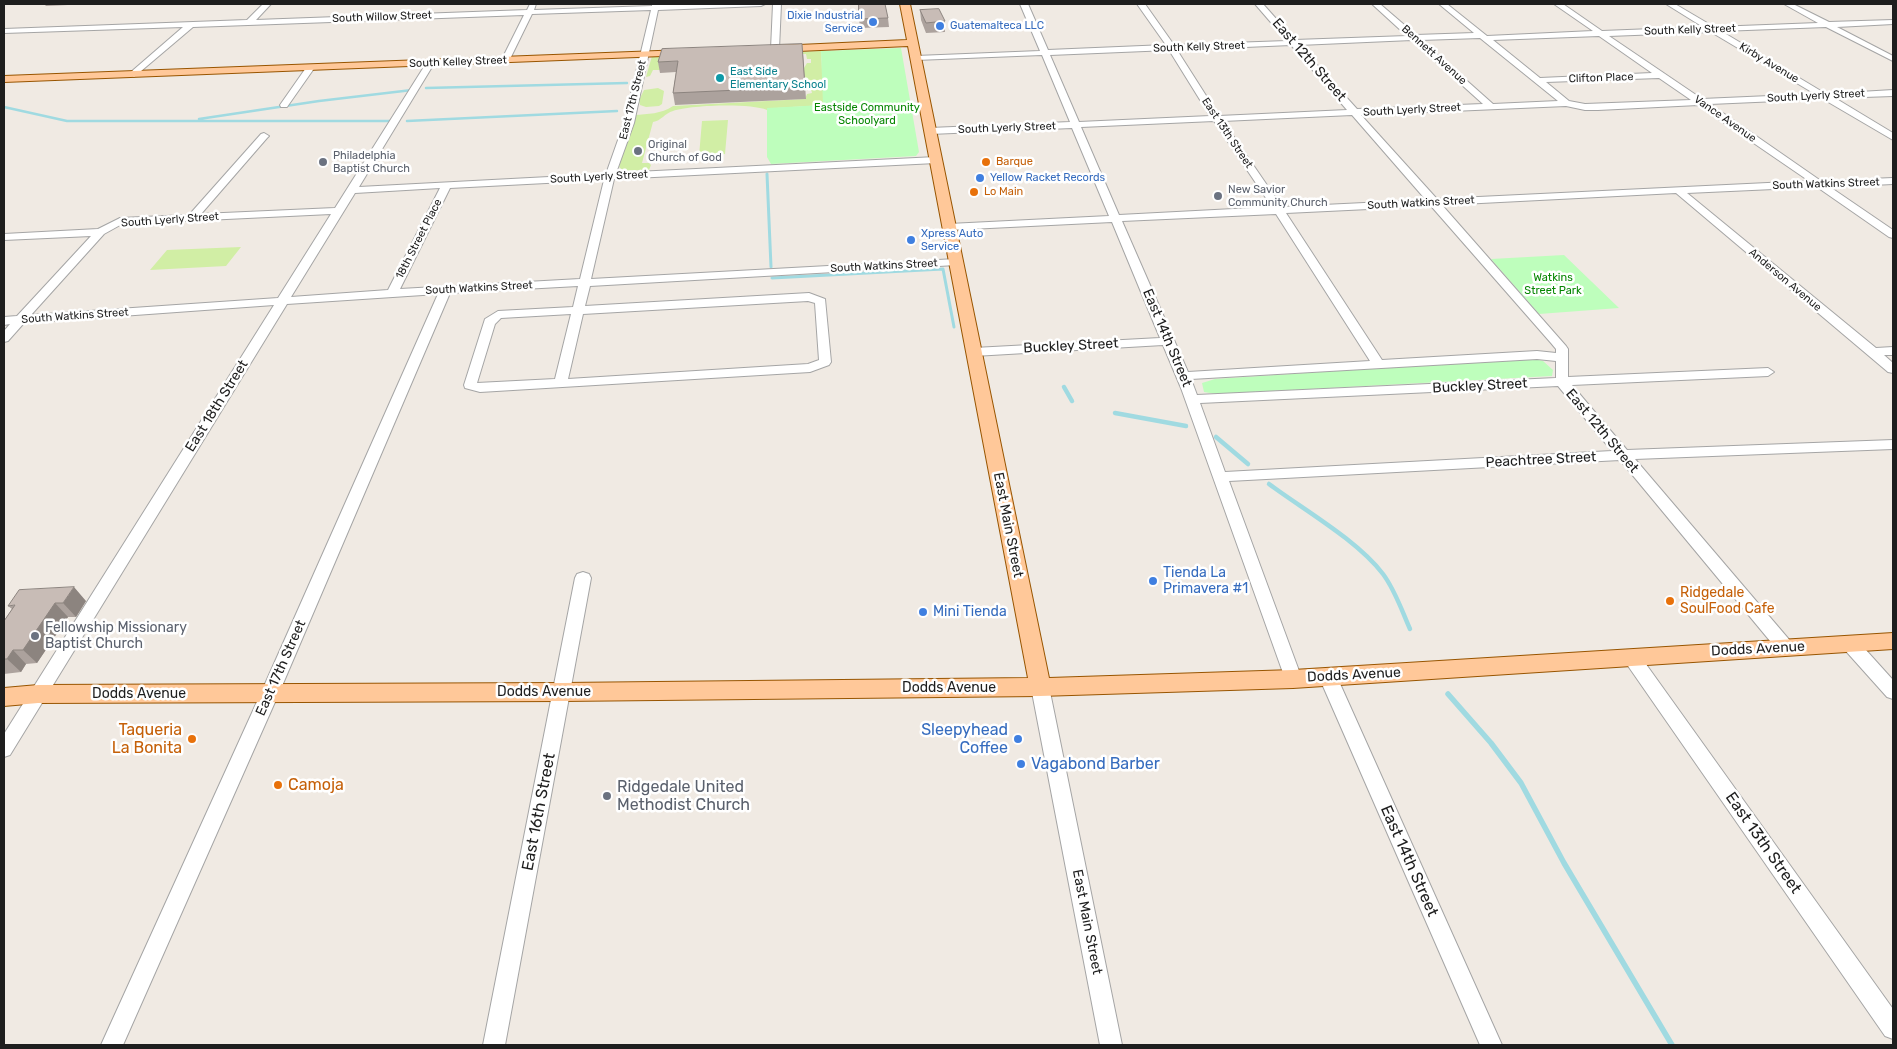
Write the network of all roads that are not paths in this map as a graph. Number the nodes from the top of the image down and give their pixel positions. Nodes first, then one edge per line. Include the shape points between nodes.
1 (267, 4) edge
2 (761, 4) edge
3 (777, 4) edge
4 (905, 4) edge
5 (1024, 4) edge
6 (1141, 4) edge
7 (1260, 4) edge
8 (1376, 4) edge
9 (1443, 4) edge
10 (1558, 4) edge
11 (1670, 4) edge
12 (1788, 4) edge
13 (655, 6) edge
14 (532, 8) edge
15 (250, 21) junction
16 (1893, 22) edge
17 (191, 24) junction
18 (1828, 25) junction
19 (1713, 29) junction
20 (4, 31) edge
21 (1601, 34) junction
22 (1485, 37) junction
23 (1416, 38) junction
24 (1294, 43) junction
25 (1172, 48) junction
26 (770, 49) joint
27 (914, 51) junction
28 (691, 52) edge
29 (1046, 53) junction
30 (645, 54) junction
31 (1893, 59) edge
32 (505, 60) junction
33 (431, 62) junction
34 (311, 67) junction
35 (134, 74) junction
36 (1662, 75) junction
37 (4, 79) edge
38 (1540, 80) junction
39 (1893, 93) edge
40 (1825, 96) junction
41 (1700, 102) junction
42 (1566, 103) junction
43 (284, 105) dead end
44 (1491, 106) junction
45 (1355, 113) junction
46 (1217, 119) junction
47 (1077, 125) junction
48 (930, 132) junction
49 (264, 136) dead end
50 (1893, 137) edge
51 (936, 160) junction
52 (610, 176) junction
53 (1893, 181) edge
54 (447, 184) junction
55 (1820, 184) junction
56 (351, 190) junction
57 (1678, 190) junction
58 (1435, 203) junction
59 (1278, 210) junction
60 (338, 211) junction
61 (193, 217) junction
62 (1116, 218) junction
63 (949, 227) junction
64 (100, 232) junction
65 (1893, 235) edge
66 (4, 237) edge
67 (956, 262) junction
68 (586, 282) junction
69 (744, 288) junction
70 (446, 289) junction
71 (392, 292) junction
72 (282, 302) junction
73 (577, 312) junction
74 (21, 320) junction
75 (4, 321) edge
76 (4, 338) edge
77 (1169, 341) junction
78 (1893, 351) edge
79 (974, 352) junction
80 (1873, 352) junction
81 (1562, 358) junction
82 (1378, 364) junction
83 (1893, 369) edge
84 (1768, 372) dead end
85 (1184, 376) junction
86 (561, 382) junction
87 (1562, 382) junction
88 (1193, 399) junction
89 (1893, 444) edge
90 (1623, 456) junction
91 (1220, 477) junction
92 (583, 578) dead end
93 (1893, 641) edge
94 (1850, 644) junction
95 (1786, 648) junction
96 (1632, 658) junction
97 (1328, 677) junction
98 (1293, 679) junction
99 (1040, 687) junction
100 (563, 692) junction
101 (1893, 692) edge
102 (270, 693) junction
103 (38, 694) junction
104 (4, 697) edge
105 (4, 749) edge
106 (1893, 1028) edge
107 (112, 1045) edge
108 (494, 1045) edge
109 (1111, 1045) edge
110 (1491, 1045) edge

1 - 15 street
2 - 13 street, South Willow Street
3 - 26 street
4 - 27 main road, East Main Street
5 - 29 street, East 14th Street
6 - 25 street, East 13th Street
7 - 24 street, East 12th Street
8 - 23 street, Bennett Avenue
9 - 22 street
10 - 21 street, Vance Avenue
11 - 19 street, Kirby Avenue
12 - 18 street
13 - 14 street, South Willow Street
13 - 30 street, East 17th Street
14 - 15 street, South Willow Street
14 - 32 street
15 - 17 street, South Willow Street
16 - 18 street, South Kelly Street
17 - 20 street, South Willow Street
17 - 35 street
18 - 19 street, South Kelly Street
18 - 31 street
19 - 21 street, South Kelly Street
19 - 40 street, Kirby Avenue
21 - 22 street, South Kelly Street
21 - 36 street, Vance Avenue
22 - 23 street, South Kelly Street
22 - 38 street
23 - 24 street, South Kelly Street
23 - 44 street, Bennett Avenue
24 - 25 street, South Kelly Street
24 - 45 street, East 12th Street
25 - 29 street, South Kelly Street
25 - 46 street, East 13th Street
26 - 27 main road
27 - 29 street, South Kelly Street
27 - 48 main road, East Main Street
28 - 30 main road, South Kelley Street
29 - 47 street, East 14th Street
30 - 32 main road, South Kelley Street
30 - 52 street, East 17th Street via 629,123
32 - 33 main road, South Kelley Street
33 - 34 main road, South Kelley Street
33 - 56 street, East 18th Street
34 - 35 main road, South Kelley Street
34 - 43 street
35 - 37 main road, South Kelley Street
36 - 38 street, Clifton Place
36 - 41 street, Vance Avenue
38 - 42 street
39 - 40 street, South Lyerly Street
40 - 41 street, South Lyerly Street
40 - 50 street, Kirby Avenue
41 - 42 street, South Lyerly Street via 1598,107
41 - 55 street, Vance Avenue
42 - 44 street, South Lyerly Street
44 - 45 street, South Lyerly Street
45 - 46 street, South Lyerly Street
45 - 58 street, East 12th Street
46 - 47 street, South Lyerly Street
46 - 59 street, East 13th Street
47 - 48 street, South Lyerly Street
47 - 62 street, East 14th Street
48 - 51 main road, East Main Street
49 - 61 street
51 - 52 street, South Lyerly Street
51 - 63 main road, East Main Street
52 - 54 street, South Lyerly Street
52 - 68 street, East 17th Street
53 - 55 street, South Watkins Street
54 - 56 street, South Lyerly Street
54 - 71 street, 18th Street Place
55 - 57 street, South Watkins Street
55 - 65 street, Vance Avenue
56 - 60 street, East 18th Street
57 - 58 street, South Watkins Street
57 - 80 street, Anderson Avenue
58 - 59 street, South Watkins Street
58 - 81 street, East 12th Street via 1555,340 1562,349
59 - 62 street, South Watkins Street
59 - 82 street, East 13th Street
60 - 61 street, South Lyerly Street
60 - 72 street, East 18th Street
61 - 64 street, South Lyerly Street via 120,221
62 - 63 street, South Watkins Street
62 - 77 street, East 14th Street
63 - 67 main road, East Main Street
64 - 66 street, South Lyerly Street
64 - 74 street
67 - 69 street, South Watkins Street
67 - 79 main road, East Main Street
68 - 69 street, South Watkins Street
68 - 70 street, South Watkins Street
68 - 73 street, East 17th Street
69 - 73 street
69 - 86 street via 821,301 825,362 810,368
70 - 71 street, South Watkins Street
70 - 102 street, East 17th Street
71 - 72 street, South Watkins Street
72 - 74 street, South Watkins Street
72 - 103 street, East 18th Street
73 - 86 street, East 17th Street
73 - 86 street via 498,315 490,322 470,385 480,388
74 - 75 street, South Watkins Street
74 - 76 street
77 - 79 street, Buckley Street
77 - 85 street, East 14th Street
78 - 80 street
79 - 99 main road, East Main Street
80 - 83 street, Anderson Avenue
81 - 82 street, Buckley Street via 1537,355
81 - 87 street, East 12th Street
82 - 85 street, Buckley Street
84 - 87 street, Buckley Street
85 - 88 street, East 14th Street
87 - 88 street, Buckley Street
87 - 90 street, East 12th Street
88 - 91 street, East 14th Street
89 - 90 street, Peachtree Street
90 - 91 street, Peachtree Street
90 - 95 street, East 12th Street
91 - 98 street, East 14th Street
92 - 100 street, East 16th Street
93 - 94 main road, Dodds Avenue
94 - 95 main road, Dodds Avenue
94 - 101 street
95 - 96 main road, Dodds Avenue
96 - 97 main road, Dodds Avenue
96 - 106 street, East 13th Street
97 - 98 main road, Dodds Avenue
97 - 110 street, East 14th Street
98 - 99 main road, Dodds Avenue
99 - 100 main road, Dodds Avenue
99 - 109 street, East Main Street
100 - 102 main road, Dodds Avenue
100 - 108 street, East 16th Street
102 - 103 main road, Dodds Avenue
102 - 107 street, East 17th Street
103 - 104 main road, Dodds Avenue
103 - 105 street, East 18th Street

